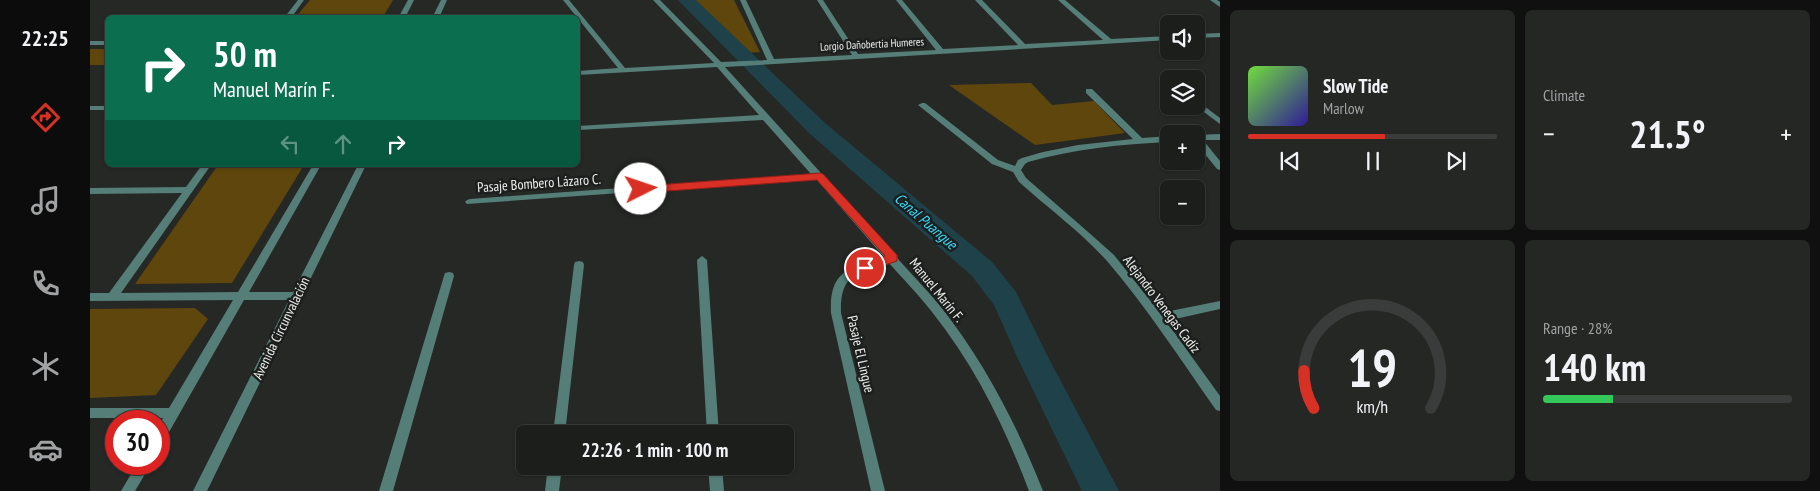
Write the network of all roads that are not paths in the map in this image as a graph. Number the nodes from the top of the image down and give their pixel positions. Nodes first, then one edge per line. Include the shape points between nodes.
1 (301, 0) edge
2 (411, 0) edge
3 (444, 0) edge
4 (566, 0) edge
5 (656, 0) edge
6 (743, 0) edge
7 (820, 0) edge
8 (899, 0) edge
9 (978, 0) edge
10 (1061, 0) edge
11 (1212, 0) edge
12 (1220, 5) edge
13 (289, 15) edge
14 (403, 15) edge
15 (436, 15) edge
16 (578, 15) edge
17 (580, 17) edge
18 (1220, 35) edge
19 (1205, 36) edge
20 (1160, 38) edge
21 (1109, 41) junction
22 (90, 43) edge
23 (105, 43) edge
24 (1023, 46) junction
25 (941, 51) junction
26 (856, 56) junction
27 (771, 61) junction
28 (720, 65) junction
29 (623, 70) junction
30 (580, 73) edge
31 (1089, 91) dead end
32 (922, 105) dead end
33 (90, 108) edge
34 (105, 108) edge
35 (1205, 110) edge
36 (766, 117) junction
37 (1220, 122) edge
38 (580, 128) edge
39 (1220, 137) edge
40 (1205, 138) edge
41 (1160, 139) edge
42 (1140, 140) junction
43 (1205, 149) edge
44 (206, 167) edge
45 (316, 167) edge
46 (361, 167) edge
47 (1220, 167) edge
48 (1017, 170) junction
49 (820, 176) junction
50 (189, 190) junction
51 (90, 191) edge
52 (470, 202) dead end
53 (893, 258) junction
54 (702, 260) dead end
55 (579, 264) dead end
56 (449, 276) dead end
57 (241, 296) junction
58 (297, 296) junction
59 (90, 297) edge
60 (112, 297) junction
61 (1220, 305) edge
62 (1158, 318) junction
63 (1220, 406) edge
64 (90, 413) edge
65 (173, 413) junction
66 (170, 418) edge
67 (560, 425) edge
68 (712, 425) edge
69 (137, 475) edge
70 (554, 475) edge
71 (716, 475) edge
72 (128, 491) edge
73 (200, 491) edge
74 (386, 491) edge
75 (552, 491) edge
76 (717, 491) edge
77 (878, 491) edge
78 (1036, 491) edge

1 - 13 street
2 - 14 street
3 - 15 street
4 - 16 street
5 - 28 street, Manuel Marín F.
6 - 27 street
7 - 26 street
8 - 25 street
9 - 24 street
10 - 21 street
11 - 12 street
17 - 29 street
18 - 19 street
20 - 21 street, Lorgio Dañobertia Humeres
21 - 24 street, Lorgio Dañobertia Humeres
22 - 23 street
24 - 25 street, Lorgio Dañobertia Humeres
25 - 26 street, Lorgio Dañobertia Humeres
26 - 27 street, Lorgio Dañobertia Humeres
27 - 28 street, Lorgio Dañobertia Humeres
28 - 29 street, Lorgio Dañobertia Humeres
28 - 36 street, Manuel Marín F.
29 - 30 street, Lorgio Dañobertia Humeres
31 - 42 street
32 - 48 street via 995,162
33 - 34 street
35 - 37 street
36 - 38 street
36 - 49 street, Manuel Marín F.
39 - 40 street
41 - 42 street
42 - 48 street via 1061,150 1025,160
43 - 47 street
44 - 50 street
45 - 57 street
46 - 58 street, Avenida Circunvalación
48 - 62 street, Alejandro Venegas Cadíz via 1027,186 1110,258
49 - 52 street, Pasaje Bombero Lázaro C.
49 - 53 street, Manuel Marín F.
50 - 51 street
50 - 60 street
53 - 77 street, Pasaje El Lingue via 851,272 839,282 834,292 836,313
53 - 78 street, Manuel Marín F. via 936,309 980,371 1017,441
54 - 68 street
55 - 67 street
56 - 74 street
57 - 58 street
57 - 60 street
57 - 65 street
58 - 73 street, Avenida Circunvalación
59 - 60 street
61 - 62 street
62 - 63 street, Alejandro Venegas Cadíz
64 - 65 street
65 - 66 street
69 - 72 street
70 - 75 street
71 - 76 street

